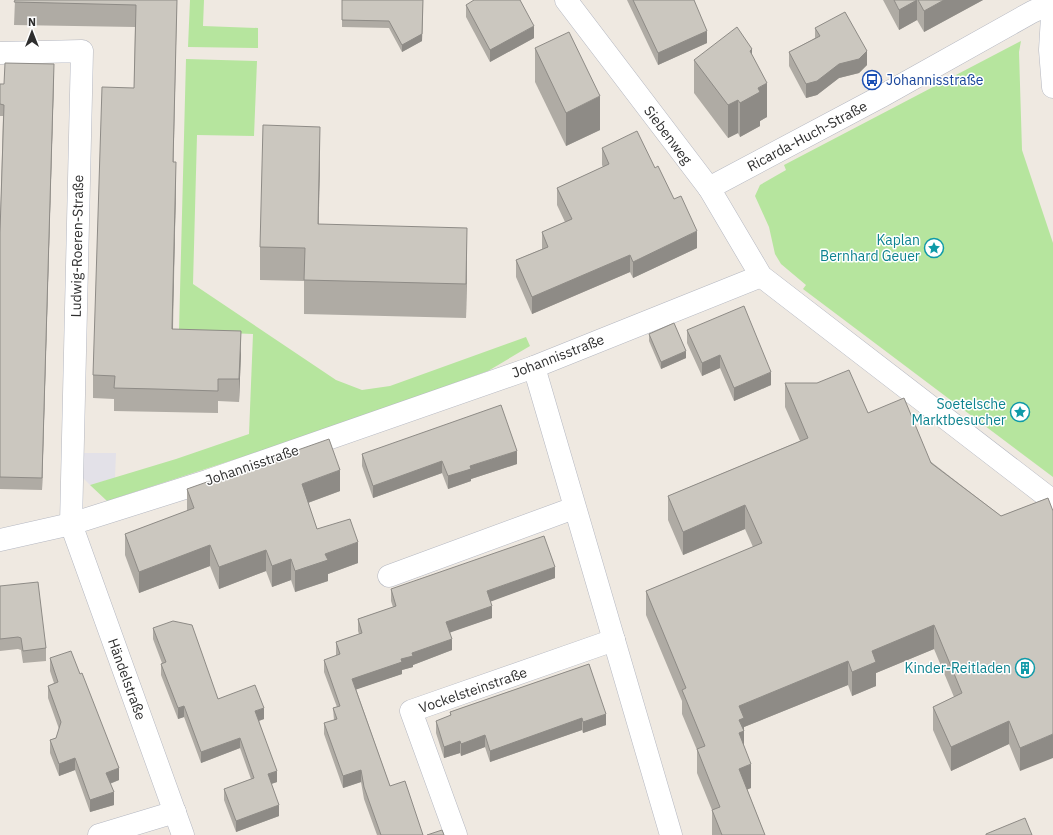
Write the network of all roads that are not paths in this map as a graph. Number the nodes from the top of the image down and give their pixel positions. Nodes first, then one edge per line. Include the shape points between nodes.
1 (566, 0) edge
2 (1053, 2) edge
3 (0, 53) edge
4 (1053, 87) edge
5 (708, 188) junction
6 (761, 276) junction
7 (534, 367) junction
8 (1053, 501) edge
9 (574, 508) junction
10 (70, 524) junction
11 (0, 540) edge
12 (389, 576) dead end
13 (614, 640) junction
14 (175, 812) junction
15 (98, 835) edge
16 (183, 835) edge
17 (456, 835) edge
18 (671, 835) edge

1 - 5 street, Siebenweg
2 - 4 street via 1050,50
2 - 5 street, Ricarda-Huch-Straße
3 - 10 street, Ludwig-Roeren-Straße via 82,51
5 - 6 street, Siebenweg
6 - 7 street, Johannisstraße
6 - 8 street
7 - 9 street
7 - 10 street, Johannisstraße via 207,481
9 - 12 street
9 - 13 street
10 - 11 street, Johannisstraße
10 - 14 street, Händelstraße
13 - 17 street, Vockelsteinstraße via 411,711
13 - 18 street
14 - 15 street
14 - 16 street, Händelstraße

